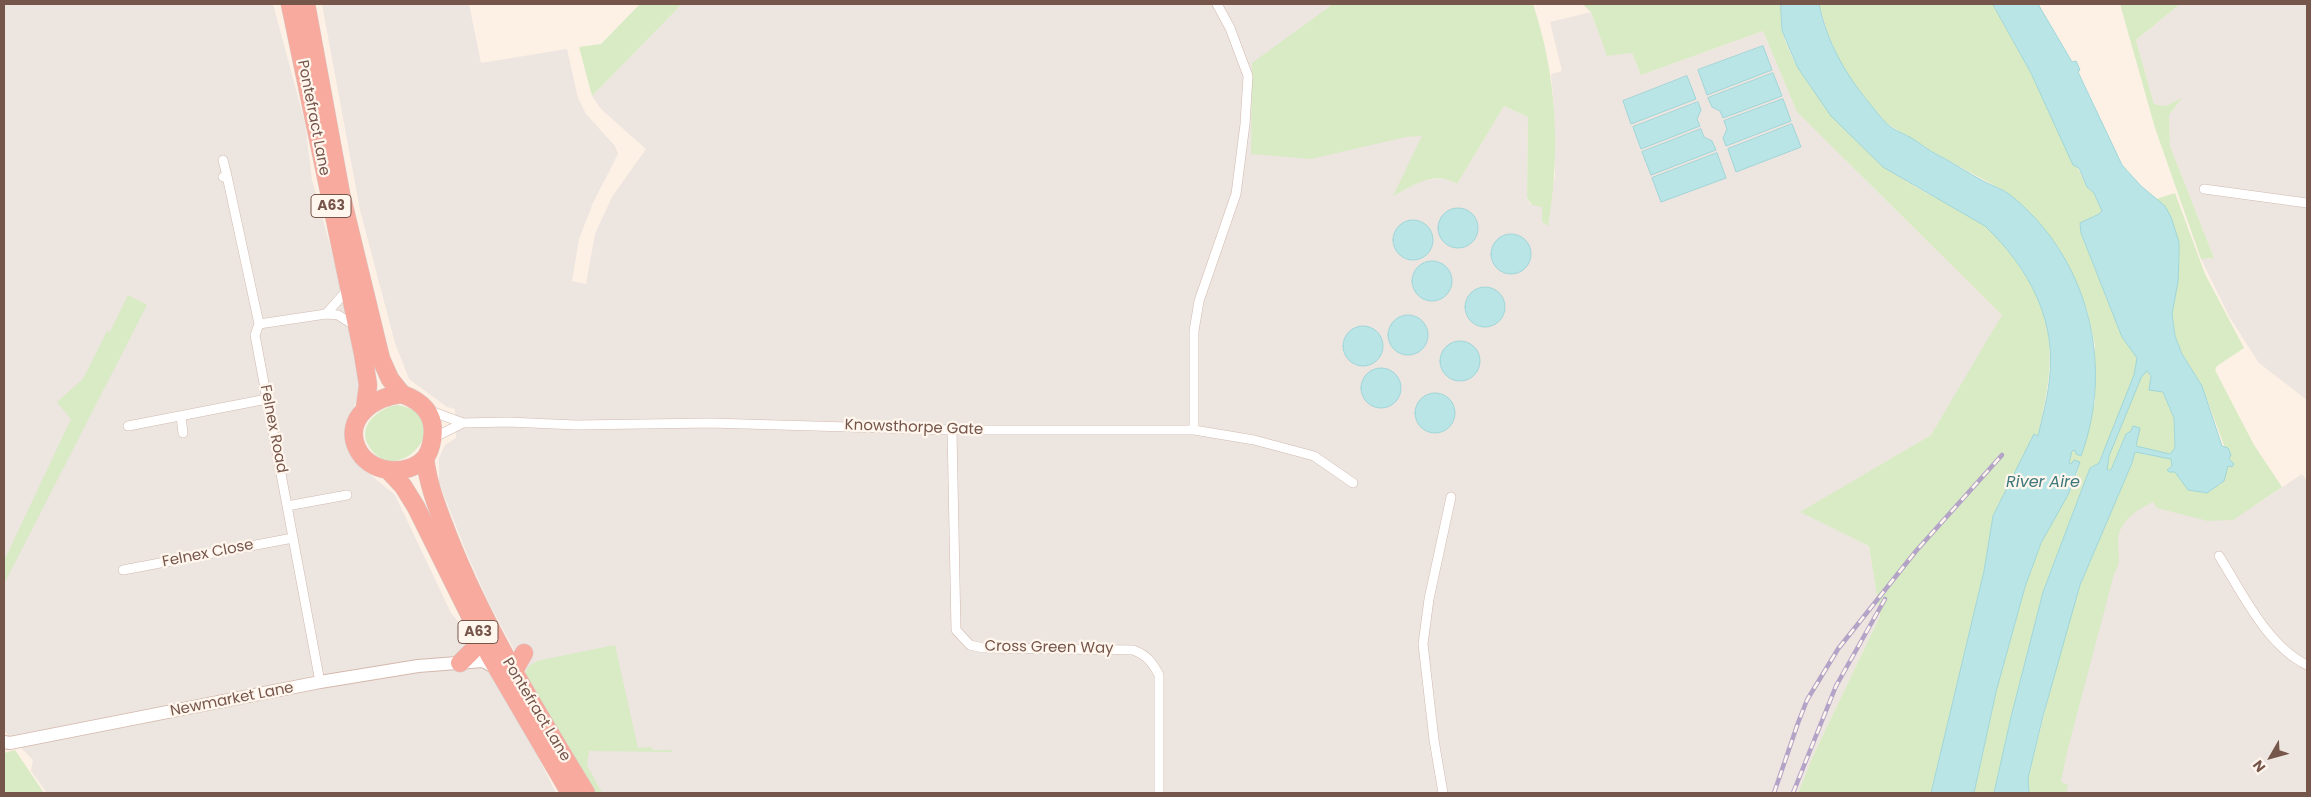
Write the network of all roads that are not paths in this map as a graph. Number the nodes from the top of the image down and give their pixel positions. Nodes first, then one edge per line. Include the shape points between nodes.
1 (290, 4) edge
2 (306, 4) edge
3 (1217, 4) edge
4 (223, 160) dead end
5 (2204, 189) dead end
6 (2307, 203) edge
7 (349, 288) junction
8 (326, 314) junction
9 (259, 324) junction
10 (357, 327) junction
11 (402, 394) junction
12 (267, 399) junction
13 (365, 408) junction
14 (425, 409) junction
15 (181, 416) junction
16 (463, 423) junction
17 (128, 426) dead end
18 (952, 430) junction
19 (1194, 430) junction
20 (183, 433) dead end
21 (433, 438) junction
22 (425, 458) junction
23 (388, 470) junction
24 (1354, 484) dead end
25 (347, 495) dead end
26 (1451, 497) dead end
27 (287, 506) junction
28 (293, 538) junction
29 (2218, 556) dead end
30 (123, 570) dead end
31 (480, 636) junction
32 (524, 653) dead end
33 (460, 663) junction
34 (2307, 664) edge
35 (496, 668) junction
36 (515, 675) junction
37 (320, 682) junction
38 (4, 742) edge
39 (570, 793) edge
40 (586, 793) edge
41 (1159, 793) edge
42 (1443, 793) edge

1 - 7 highway, Pontefract Lane / A63
2 - 11 highway, Pontefract Lane / A63 via 341,194 381,359 390,379
3 - 19 street via 1248,76 1236,194 1199,301 1194,331
4 - 9 street, Felnex Road
5 - 6 street
7 - 8 street
7 - 10 highway, Pontefract Lane / A63
8 - 9 street
8 - 10 street via 338,315
9 - 12 street, Felnex Road via 255,335
10 - 13 highway, Pontefract Lane / A63 via 368,385
11 - 13 highway via 383,397
11 - 14 highway, A63
12 - 15 street
12 - 27 street, Felnex Road
13 - 23 highway, A63 via 356,424 355,445 370,464
14 - 16 street, Knowsthorpe Gate
14 - 21 highway via 433,420
15 - 17 street
15 - 20 street
16 - 18 street, Knowsthorpe Gate via 710,424
16 - 21 street, Knowsthorpe Gate
18 - 19 street, Knowsthorpe Gate
18 - 41 street, Cross Green Way via 956,630 970,645 983,648 1133,650 1145,654 1159,675
19 - 24 street, Knowsthorpe Gate via 1254,440 1314,456
21 - 22 highway
22 - 23 highway via 400,470
22 - 36 highway, Pontefract Lane / A63 via 427,474 456,555 490,630
23 - 31 highway, Pontefract Lane / A63 via 416,506
25 - 27 street
26 - 42 street via 1429,599 1424,644
27 - 28 street, Felnex Road
28 - 30 street, Felnex Close
28 - 37 street, Felnex Road
29 - 34 street via 2270,636
31 - 33 highway via 475,648
31 - 35 highway, Pontefract Lane / A63
32 - 36 highway
33 - 35 street, Newmarket Lane via 483,661
33 - 37 street, Newmarket Lane via 418,666
35 - 39 highway, Pontefract Lane / A63
36 - 40 highway, Pontefract Lane / A63
37 - 38 street, Newmarket Lane

